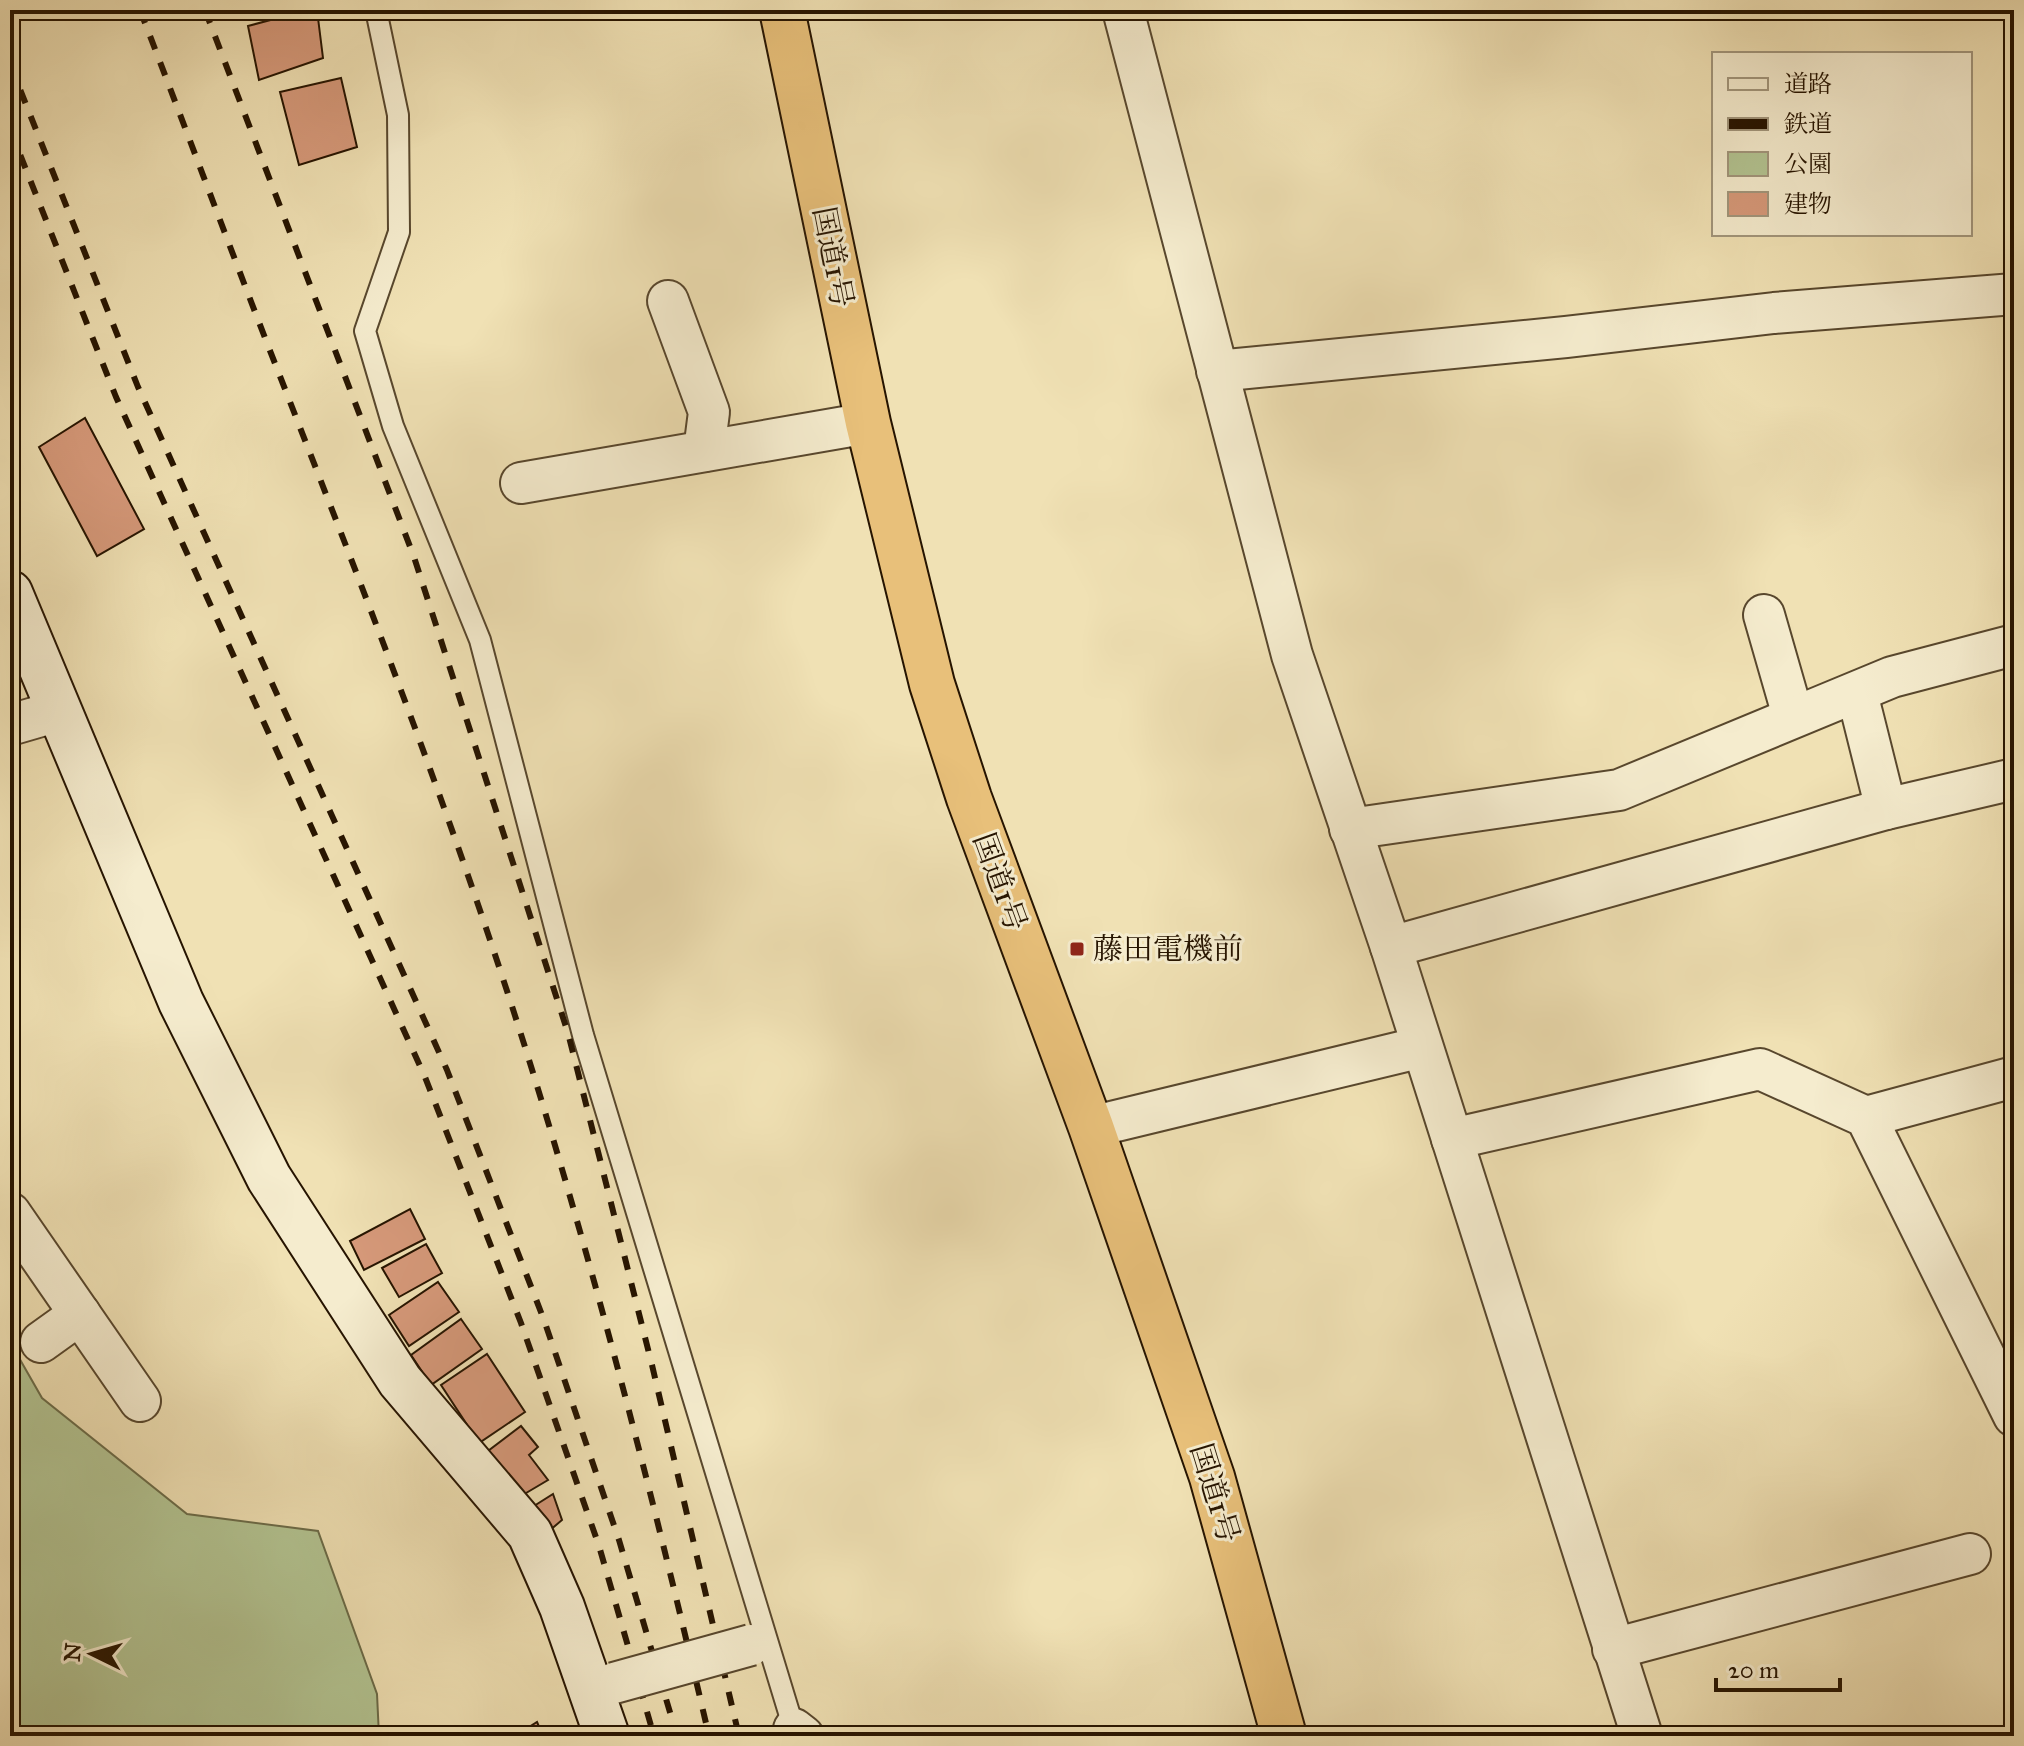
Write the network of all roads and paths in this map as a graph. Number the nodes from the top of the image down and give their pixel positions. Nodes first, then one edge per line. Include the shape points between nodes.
1 (376, 10) edge
2 (782, 10) edge
3 (1123, 10) edge
4 (2014, 294) edge
5 (668, 301) dead end
6 (1217, 371) junction
7 (868, 423) junction
8 (704, 451) junction
9 (521, 483) dead end
10 (10, 593) edge
11 (1764, 615) dead end
12 (2014, 645) edge
13 (1857, 693) junction
14 (58, 711) junction
15 (1793, 716) junction
16 (10, 725) edge
17 (2014, 779) edge
18 (1886, 809) junction
19 (1350, 829) junction
20 (1391, 947) junction
21 (1422, 1047) junction
22 (2014, 1077) edge
23 (1866, 1117) junction
24 (1091, 1127) junction
25 (1452, 1139) junction
26 (10, 1213) edge
27 (80, 1314) junction
28 (41, 1342) dead end
29 (140, 1401) dead end
30 (2014, 1416) edge
31 (1970, 1554) dead end
32 (751, 1645) dead end
33 (1613, 1649) junction
34 (614, 1683) dead end
35 (797, 1734) edge
36 (607, 1736) edge
37 (1284, 1736) edge
38 (1642, 1736) edge

1 - 35 lane via 398,115 399,232 365,331 393,426 480,640 583,1035
2 - 7 highway, 国道1号
3 - 6 street
4 - 6 street via 1774,313
5 - 8 street via 709,412
6 - 19 street via 1292,655
7 - 8 street
7 - 24 highway, 国道1号 via 932,684
8 - 9 street
10 - 14 street
11 - 15 street
12 - 13 street via 1892,677
13 - 15 street
13 - 18 street
14 - 16 street
14 - 36 street via 181,1002 269,1178 400,1381 530,1534
15 - 19 street via 1619,790
17 - 18 street
18 - 20 street
19 - 20 street
20 - 21 street
21 - 24 street
21 - 25 street
22 - 23 street
23 - 25 street via 1760,1069
23 - 30 street
24 - 37 highway, 国道1号 via 1212,1477
25 - 33 street
26 - 27 street
27 - 28 street
27 - 29 street
31 - 33 street
32 - 34 street, bridge
33 - 38 street

